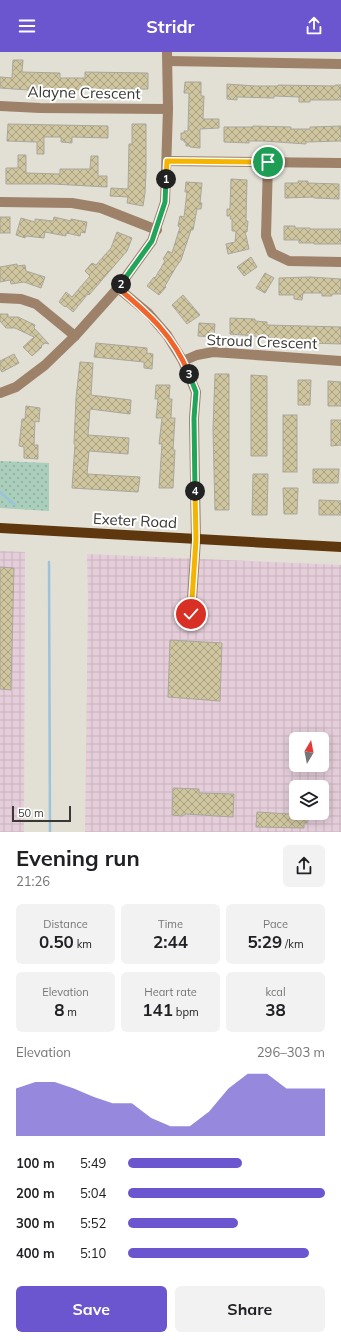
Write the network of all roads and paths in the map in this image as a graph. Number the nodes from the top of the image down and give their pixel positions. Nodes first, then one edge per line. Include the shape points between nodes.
1 (168, 57) edge
2 (341, 64) edge
3 (0, 106) edge
4 (168, 109) junction
5 (167, 161) junction
6 (268, 162) junction
7 (341, 162) edge
8 (0, 202) edge
9 (157, 230) junction
10 (341, 262) edge
11 (118, 288) junction
12 (0, 298) edge
13 (75, 336) junction
14 (184, 361) junction
15 (341, 361) edge
16 (0, 393) edge
17 (0, 528) edge
18 (196, 540) junction
19 (341, 547) edge
20 (191, 614) dead end

1 - 2 street
1 - 4 street
3 - 4 street, Alayne Crescent
4 - 5 street
5 - 6 street
5 - 9 street via 165,202
6 - 7 street
6 - 10 street via 266,236 272,253 289,262
8 - 9 street via 72,203 101,208
9 - 11 street
11 - 13 street
11 - 14 street via 148,313
12 - 13 street via 21,299 36,304
13 - 16 street via 45,365 16,386
14 - 15 street, Stroud Crescent via 213,352
14 - 18 street via 196,392
17 - 18 main road, Exeter Road
18 - 19 main road, Exeter Road
18 - 20 street

